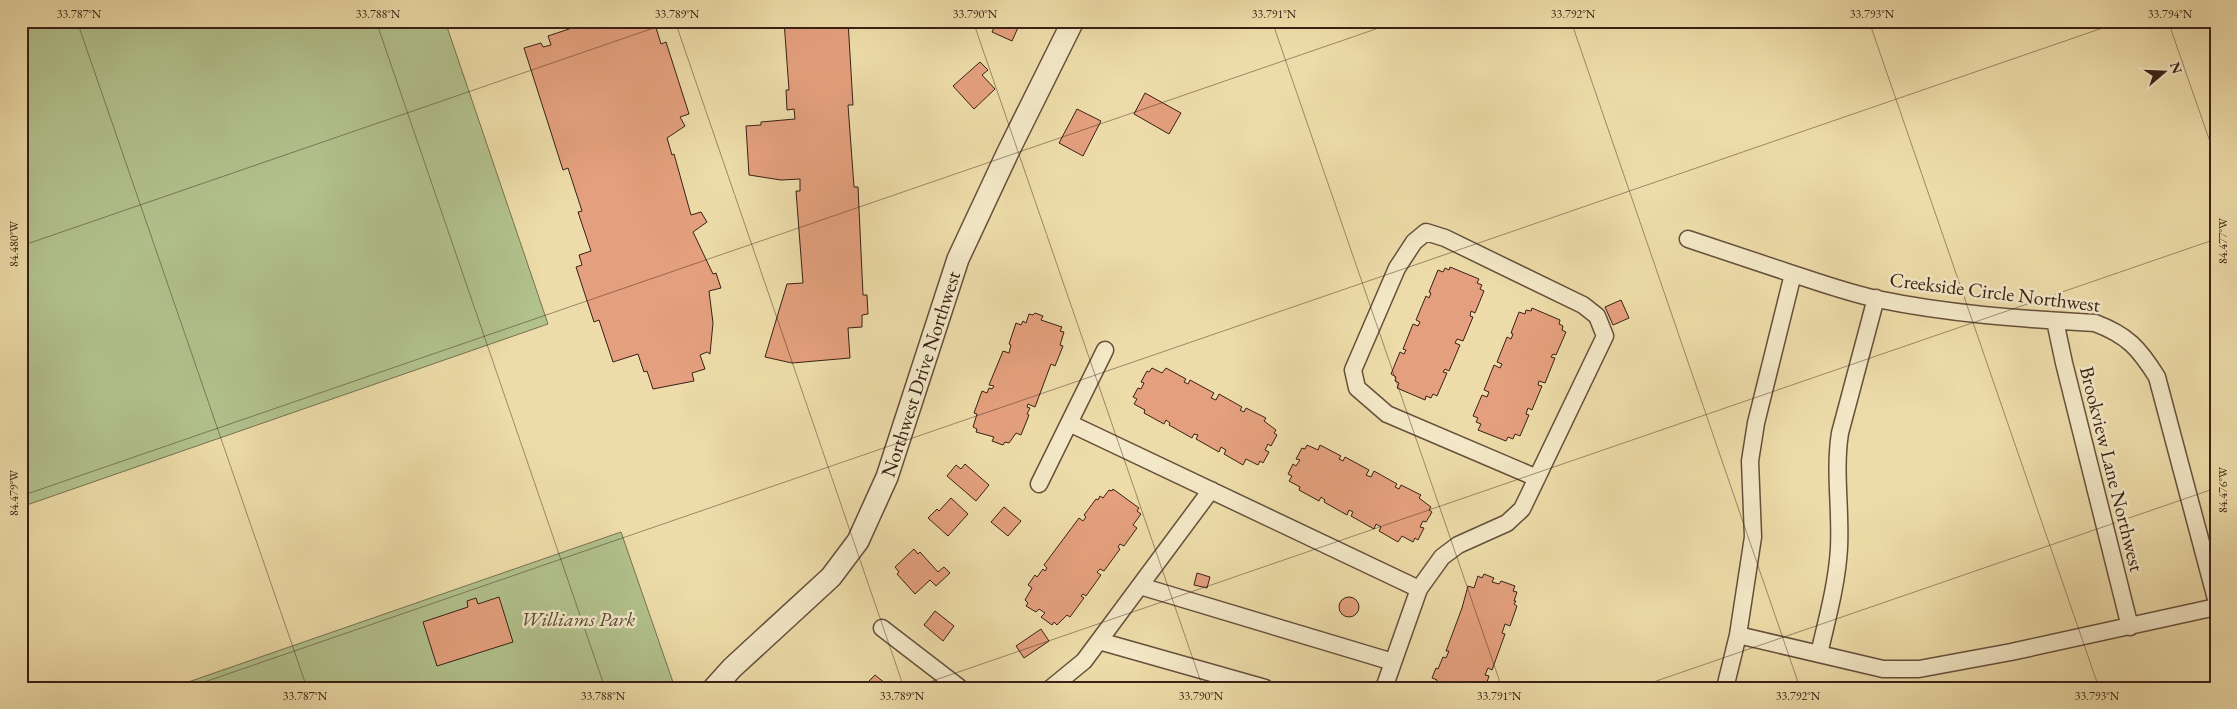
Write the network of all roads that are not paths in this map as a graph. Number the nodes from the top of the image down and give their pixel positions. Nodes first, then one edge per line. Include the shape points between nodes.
1 (1073, 21) edge
2 (1688, 239) dead end
3 (1793, 274) junction
4 (1876, 298) junction
5 (2055, 321) junction
6 (1105, 350) dead end
7 (1069, 423) junction
8 (1537, 478) junction
9 (1039, 484) dead end
10 (1211, 490) junction
11 (1140, 586) junction
12 (1419, 589) junction
13 (2216, 599) edge
14 (2216, 607) edge
15 (2130, 626) junction
16 (882, 628) dead end
17 (1738, 635) junction
18 (1099, 641) junction
19 (1819, 654) junction
20 (1393, 662) junction
21 (714, 688) edge
22 (960, 688) edge
23 (1050, 688) edge
24 (1265, 688) edge
25 (1384, 688) edge
26 (1725, 688) edge

1 - 21 street, Northwest Drive Northwest via 958,259 887,477 858,541 830,577
2 - 3 street, Creekside Circle Northwest
3 - 4 street, Creekside Circle Northwest
3 - 17 street via 1756,423 1750,461 1753,537
4 - 5 street, Creekside Circle Northwest via 1963,312
4 - 19 street via 1838,447 1837,572
5 - 13 street, Creekside Circle Northwest via 2095,323 2114,330 2141,352 2156,377
5 - 15 street, Brookview Lane Northwest
6 - 7 street
7 - 9 street
7 - 10 street
8 - 8 street via 1605,336 1597,316 1583,305 1445,238 1426,232 1414,242 1397,268 1353,370 1356,388 1387,414
8 - 12 street via 1522,509 1508,523 1458,545 1442,557
10 - 11 street
10 - 12 street
11 - 18 street
11 - 20 street
12 - 20 street
14 - 15 street
15 - 19 street via 1919,669 1883,669
16 - 22 street
17 - 19 street
17 - 26 street
18 - 23 street via 1084,661
18 - 24 street
20 - 25 street

